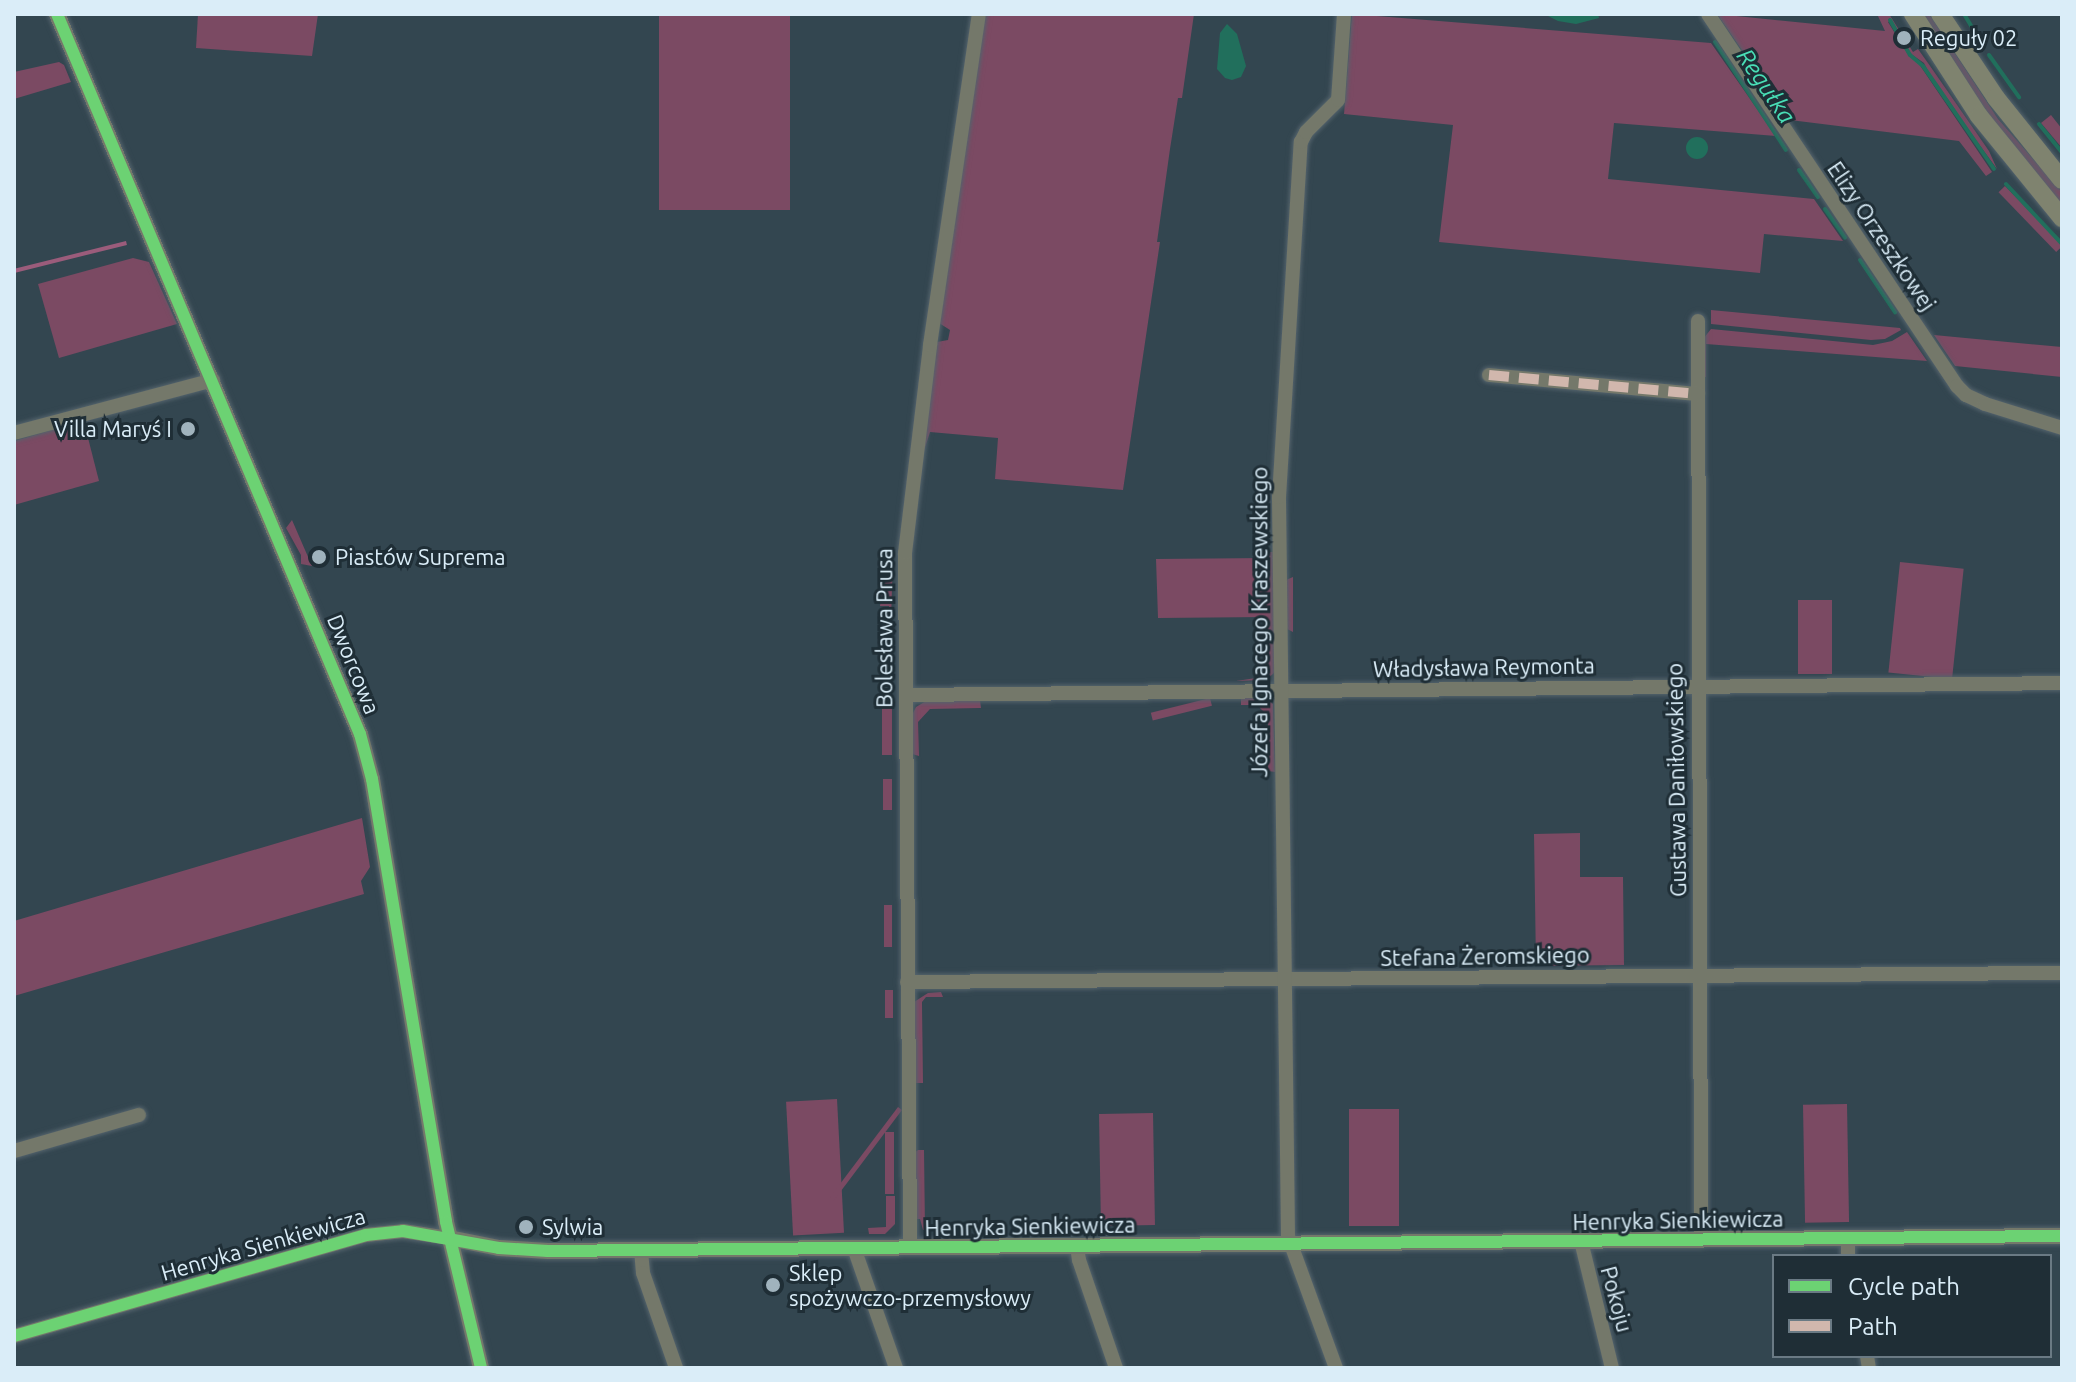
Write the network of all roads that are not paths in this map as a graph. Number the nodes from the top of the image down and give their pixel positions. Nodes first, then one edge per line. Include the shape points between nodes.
1 (57, 14) edge
2 (979, 14) edge
3 (1344, 14) edge
4 (1708, 14) edge
5 (1913, 14) edge
6 (1940, 14) edge
7 (2062, 180) edge
8 (2062, 218) edge
9 (1698, 321) dead end
10 (1489, 375) dead end
11 (213, 380) junction
12 (1698, 394) junction
13 (2062, 428) edge
14 (14, 433) edge
15 (2062, 683) edge
16 (1697, 687) junction
17 (1280, 691) junction
18 (906, 695) junction
19 (2062, 973) edge
20 (1700, 976) junction
21 (1283, 980) junction
22 (907, 982) junction
23 (139, 1115) dead end
24 (14, 1151) edge
25 (2062, 1236) edge
26 (449, 1238) junction
27 (1848, 1239) junction
28 (1701, 1240) junction
29 (1581, 1241) junction
30 (1291, 1244) junction
31 (1077, 1246) junction
32 (910, 1247) junction
33 (854, 1248) junction
34 (641, 1250) junction
35 (1848, 1254) edge
36 (14, 1336) edge
37 (481, 1368) edge
38 (676, 1368) edge
39 (896, 1368) edge
40 (1116, 1368) edge
41 (1336, 1368) edge
42 (1612, 1368) edge

1 - 11 street, Dworcowa
2 - 18 street, Bolesława Prusa via 906,536
3 - 17 street, Józefa Ignacego Kraszewskiego via 1337,102 1301,142 1281,440
4 - 13 street, Elizy Orzeszkowej via 1957,386 1976,400
5 - 8 main road via 1979,116
6 - 7 main road via 1996,98
9 - 12 street, Gustawa Daniłowskiego
10 - 12 street
11 - 14 street
11 - 26 street, Dworcowa via 338,673 366,755
12 - 16 street, Gustawa Daniłowskiego
15 - 16 street, Władysława Reymonta
16 - 17 street, Władysława Reymonta
16 - 20 street, Gustawa Daniłowskiego
17 - 18 street, Władysława Reymonta
17 - 21 street, Józefa Ignacego Kraszewskiego
18 - 22 street, Bolesława Prusa
19 - 20 street, Stefana Żeromskiego
20 - 21 street, Stefana Żeromskiego
20 - 28 street, Gustawa Daniłowskiego
21 - 22 street, Stefana Żeromskiego
21 - 30 street, Józefa Ignacego Kraszewskiego
22 - 32 street, Bolesława Prusa
23 - 24 street
25 - 27 street, Henryka Sienkiewicza
26 - 34 street, Henryka Sienkiewicza via 516,1250
26 - 36 street, Henryka Sienkiewicza via 403,1231 366,1235
26 - 37 street, Dworcowa
27 - 28 street, Henryka Sienkiewicza
27 - 35 street
28 - 29 street, Henryka Sienkiewicza
29 - 30 street, Henryka Sienkiewicza
29 - 42 street, Pokoju
30 - 31 street, Henryka Sienkiewicza
30 - 41 street, Józefa Ignacego Kraszewskiego
31 - 32 street, Henryka Sienkiewicza
31 - 40 street
32 - 33 street, Henryka Sienkiewicza
33 - 34 street, Henryka Sienkiewicza
33 - 39 street
34 - 38 street via 643,1273

